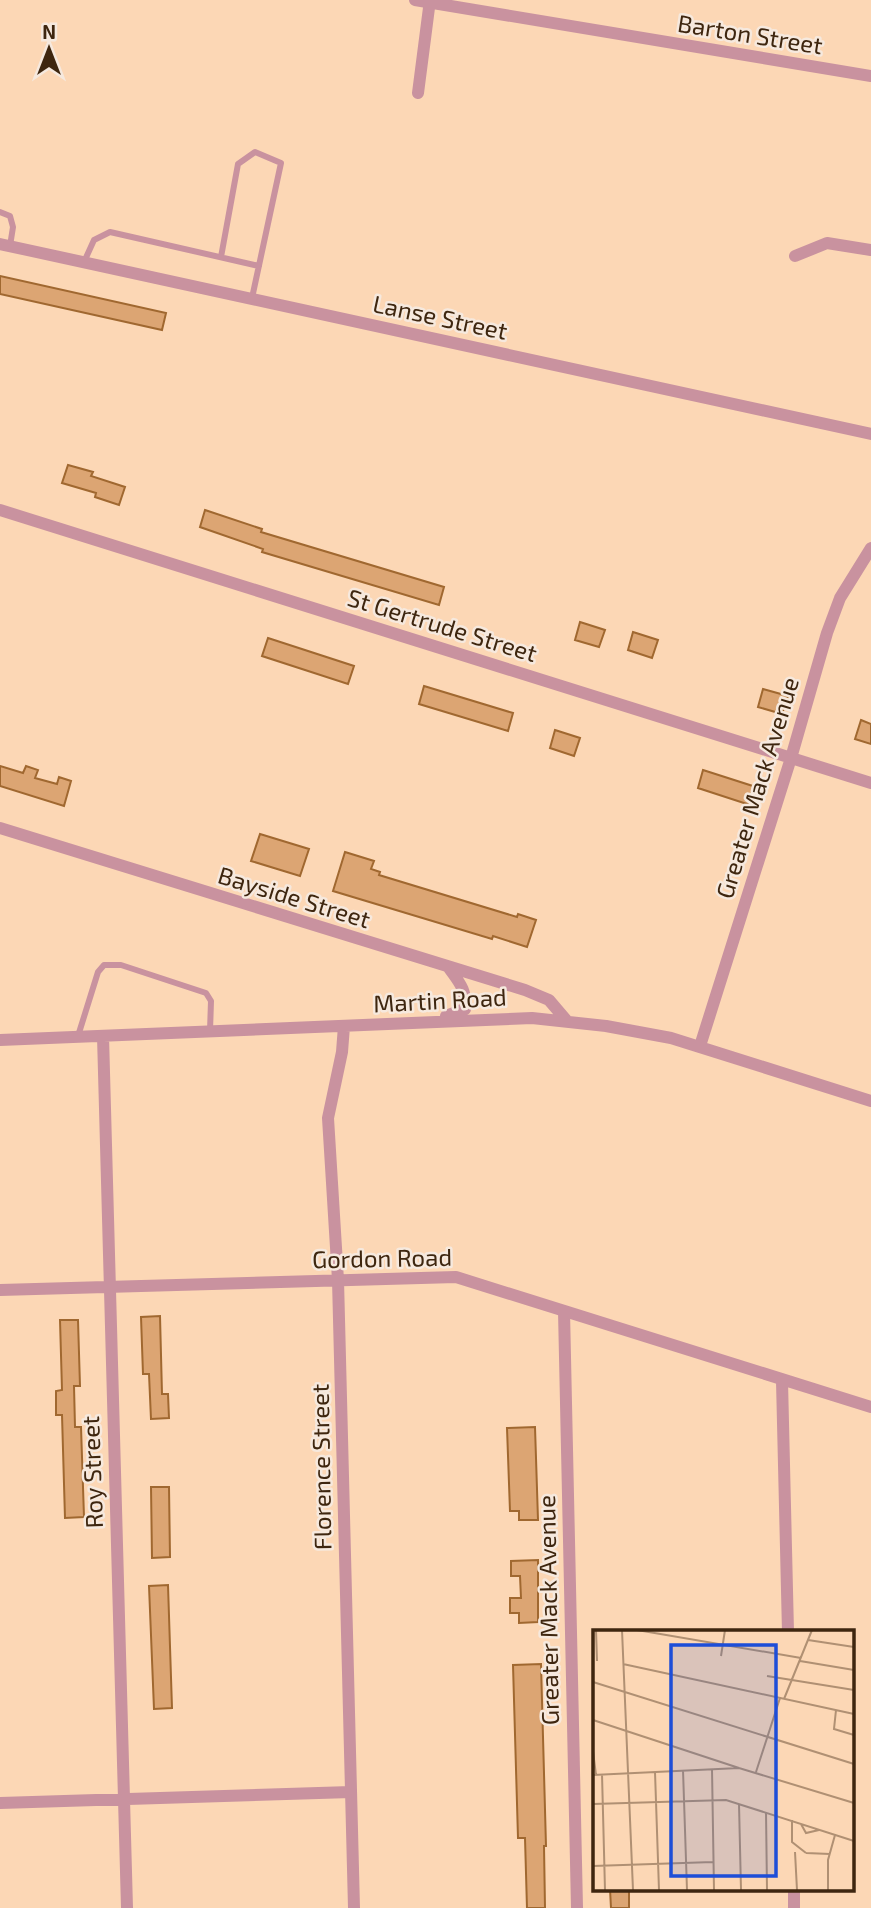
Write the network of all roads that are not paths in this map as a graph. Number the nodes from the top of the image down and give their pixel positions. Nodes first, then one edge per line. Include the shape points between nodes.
1 (415, 0) edge
2 (430, 1) edge
3 (871, 76) edge
4 (418, 93) dead end
5 (0, 212) edge
6 (5, 245) edge
7 (871, 250) edge
8 (794, 256) dead end
9 (221, 257) junction
10 (84, 262) junction
11 (259, 266) junction
12 (252, 299) junction
13 (871, 434) edge
14 (0, 510) edge
15 (871, 548) edge
16 (791, 758) junction
17 (871, 783) edge
18 (0, 828) edge
19 (449, 968) junction
20 (566, 1020) junction
21 (415, 1023) junction
22 (344, 1026) junction
23 (210, 1031) junction
24 (103, 1035) junction
25 (78, 1036) junction
26 (0, 1040) edge
27 (700, 1046) junction
28 (871, 1101) edge
29 (338, 1280) junction
30 (108, 1286) junction
31 (0, 1290) edge
32 (564, 1311) junction
33 (782, 1381) junction
34 (871, 1407) edge
35 (788, 1630) edge
36 (351, 1792) junction
37 (124, 1800) junction
38 (0, 1803) edge
39 (794, 1890) edge
40 (127, 1908) edge
41 (354, 1908) edge
42 (577, 1908) edge
43 (794, 1908) edge

1 - 2 street, Barton Street
2 - 3 street, Barton Street
2 - 4 street
5 - 6 lane via 10,216 13,227
6 - 10 street, Lanse Street
7 - 8 street via 827,243
9 - 10 lane via 110,232 94,240
9 - 11 lane
9 - 11 lane via 238,164 255,152 281,163
10 - 12 street, Lanse Street
11 - 12 lane
12 - 13 street, Lanse Street
14 - 16 street, St Gertrude Street
15 - 16 street, Greater Mack Avenue via 840,598 827,632
16 - 17 street, St Gertrude Street
16 - 27 street, Greater Mack Avenue
18 - 19 street, Bayside Street
19 - 20 street, Bayside Street via 549,1000
19 - 21 street via 464,989 464,1009
20 - 21 street, Martin Road
20 - 27 street, Martin Road
21 - 22 street, Martin Road
22 - 23 street, Martin Road
22 - 29 street, Florence Street via 328,1118
23 - 24 street, Martin Road
23 - 25 lane via 211,1001 206,993 121,965 104,965
24 - 25 street, Martin Road
24 - 30 street, Roy Street
25 - 26 street, Martin Road
27 - 28 street, Martin Road
29 - 30 street, Gordon Road
29 - 32 street, Gordon Road via 456,1277
29 - 36 street, Florence Street
30 - 31 street, Gordon Road
30 - 37 street, Roy Street
32 - 33 street, Gordon Road
32 - 42 street, Greater Mack Avenue
33 - 34 street, Gordon Road
33 - 35 street
36 - 37 street
36 - 41 street, Florence Street
37 - 38 street
37 - 40 street, Roy Street
39 - 43 street

